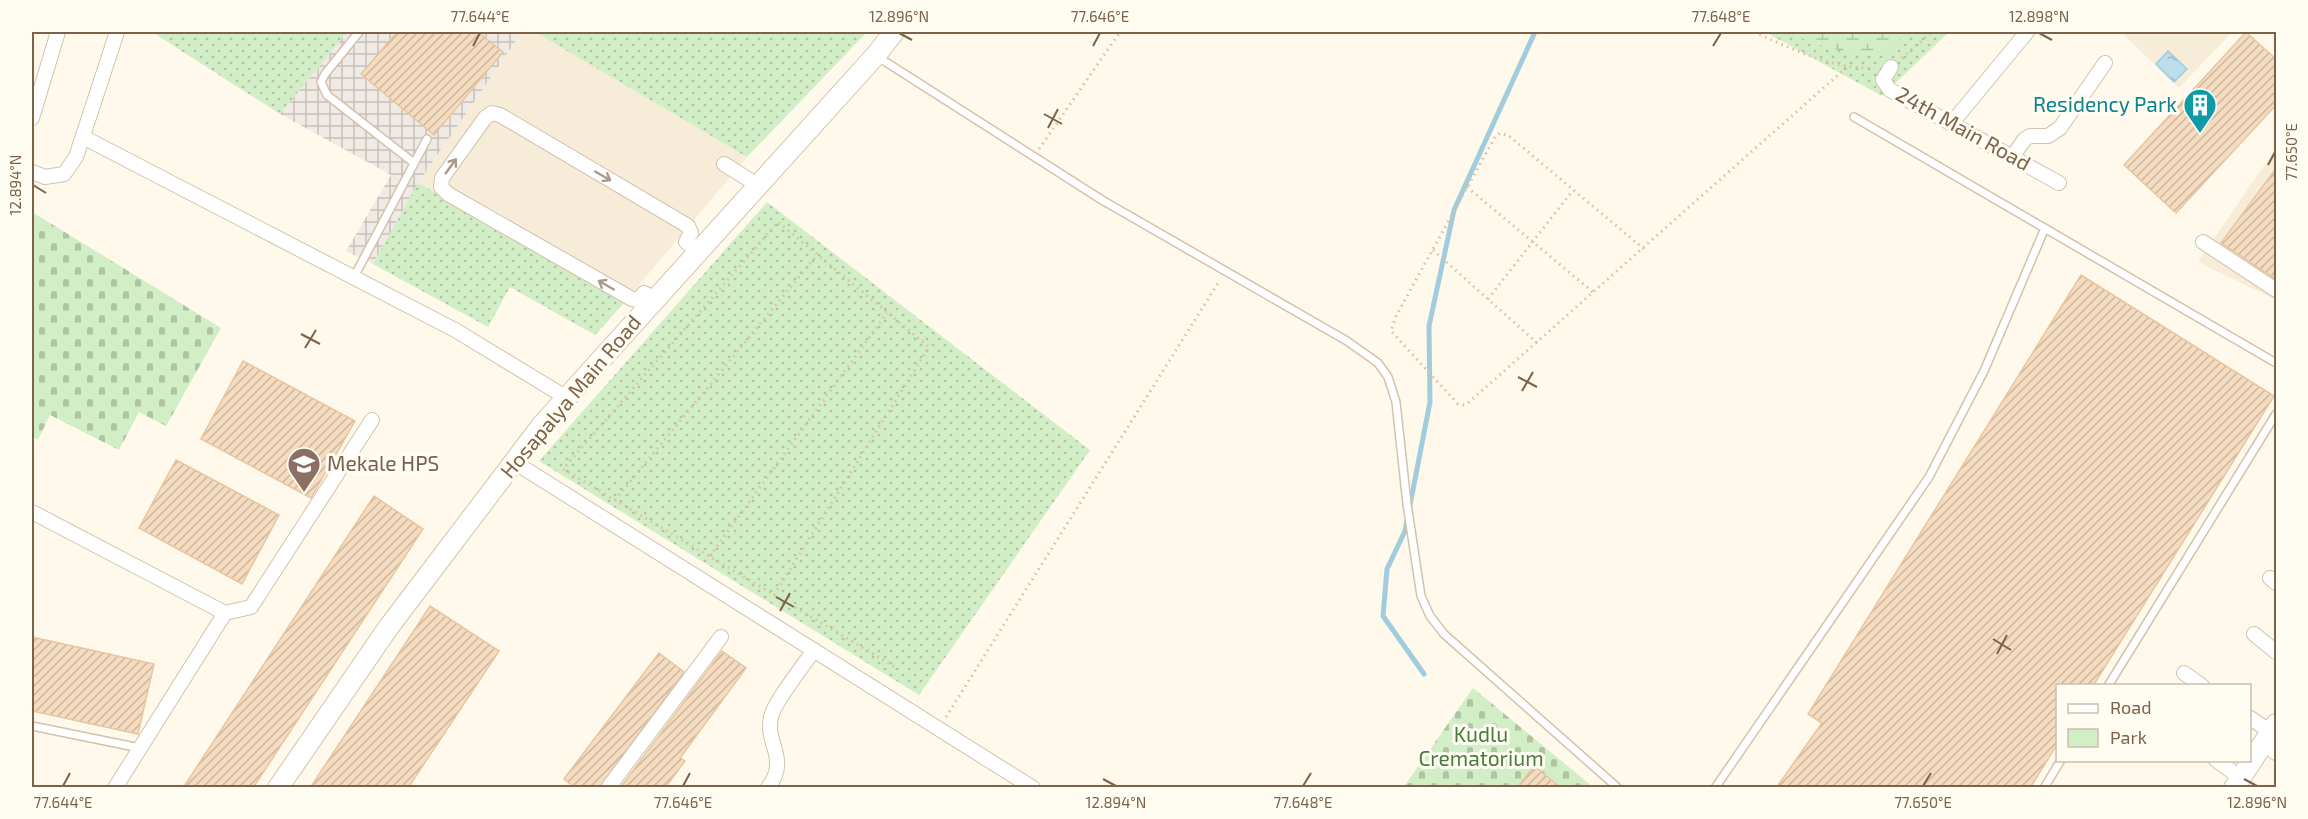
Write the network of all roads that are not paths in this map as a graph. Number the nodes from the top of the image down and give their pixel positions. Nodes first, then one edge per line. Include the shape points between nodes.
1 (58, 32) edge
2 (117, 32) edge
3 (359, 32) edge
4 (894, 32) edge
5 (2028, 32) edge
6 (876, 55) junction
7 (2106, 63) dead end
8 (1891, 67) road end
9 (1854, 117) dead end
10 (32, 118) edge
11 (1951, 123) junction
12 (83, 137) junction
13 (427, 139) dead end
14 (2012, 157) junction
15 (414, 164) junction
16 (724, 164) dead end
17 (32, 172) edge
18 (2059, 183) dead end
19 (759, 186) junction
20 (2045, 228) junction
21 (2203, 242) dead end
22 (699, 252) junction
23 (354, 277) junction
24 (2277, 290) edge
25 (656, 299) junction
26 (2277, 363) edge
27 (567, 398) junction
28 (2277, 414) edge
29 (372, 420) dead end
30 (514, 462) junction
31 (32, 512) edge
32 (225, 613) junction
33 (2254, 634) dead end
34 (721, 637) dead end
35 (814, 650) junction
36 (2277, 652) edge
37 (2184, 674) dead end
38 (2109, 684) edge
39 (2199, 684) edge
40 (2251, 719) edge
41 (32, 726) edge
42 (2272, 738) edge
43 (140, 748) junction
44 (2060, 762) edge
45 (2218, 762) edge
46 (2237, 783) edge
47 (115, 788) edge
48 (278, 788) edge
49 (608, 788) edge
50 (768, 788) edge
51 (1033, 788) edge
52 (1618, 788) edge
53 (1715, 788) edge
54 (2044, 788) edge

1 - 10 street
2 - 12 street
3 - 15 lane via 321,82 327,95
4 - 6 street, Hosapalya Main Road
5 - 11 street
6 - 19 street, Hosapalya Main Road
6 - 52 lane via 1102,200 1347,341 1378,363 1388,377 1396,402 1421,596 1430,616 1444,634
7 - 14 street via 2060,128 2048,136 2025,139
8 - 11 street, 24th Main Road via 1883,80 1890,90
9 - 20 lane
11 - 14 street, 24th Main Road
12 - 17 street via 64,174 45,177
12 - 23 street
13 - 15 lane
14 - 18 street, 24th Main Road
15 - 23 lane
16 - 19 street
19 - 22 street, Hosapalya Main Road
20 - 26 lane
20 - 53 lane via 1984,372 1929,477
21 - 24 street
22 - 25 street, Hosapalya Main Road
25 -> 22 street via 644,293 638,300 632,299 441,187 442,178 485,118 492,113 500,115 688,226 691,233 686,242
23 - 27 street via 455,330
25 - 27 street, Hosapalya Main Road
27 - 30 street, Hosapalya Main Road
28 - 38 lane
29 - 32 street via 251,607
30 - 35 street
30 - 48 street, Hosapalya Main Road via 388,628
31 - 32 street
32 - 43 street
33 - 36 street
34 - 49 street
35 - 50 street via 771,717 778,758 776,777
35 - 51 street
37 - 39 street
40 - 42 street
41 - 43 lane
42 - 46 street
43 - 47 street
44 - 54 lane
45 - 46 street

